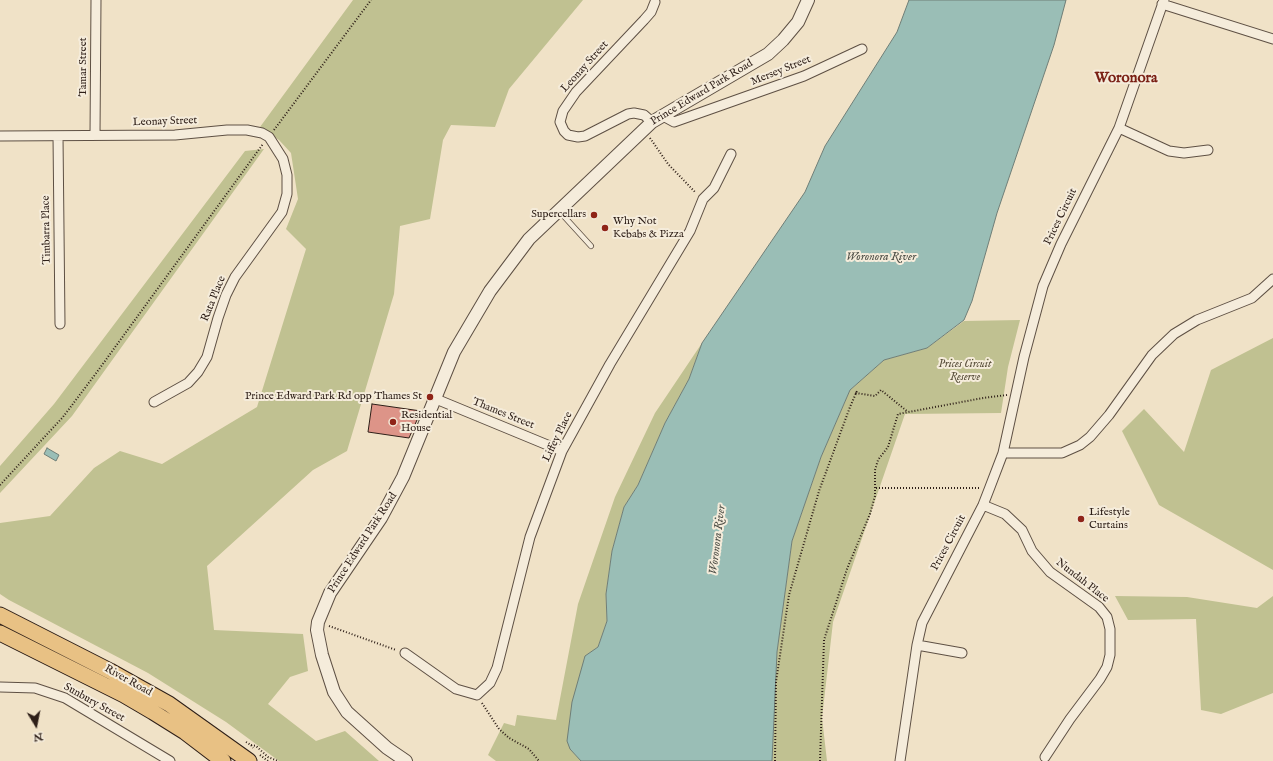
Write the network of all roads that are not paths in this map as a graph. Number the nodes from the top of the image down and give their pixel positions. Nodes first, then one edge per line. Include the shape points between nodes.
1 (96, 0) edge
2 (808, 0) edge
3 (655, 2) dead end
4 (1163, 2) edge
5 (1273, 39) edge
6 (862, 49) dead end
7 (663, 116) junction
8 (647, 126) junction
9 (1119, 128) junction
10 (95, 135) junction
11 (0, 136) edge
12 (58, 136) junction
13 (1208, 150) dead end
14 (731, 154) dead end
15 (287, 194) joint
16 (558, 211) junction
17 (591, 246) dead end
18 (1273, 279) edge
19 (60, 324) dead end
20 (436, 399) junction
21 (154, 402) dead end
22 (562, 451) junction
23 (1003, 453) junction
24 (983, 505) junction
25 (0, 615) edge
26 (0, 633) edge
27 (916, 645) junction
28 (404, 652) road end
29 (962, 653) dead end
30 (0, 687) edge
31 (1043, 759) edge
32 (170, 761) edge
33 (223, 761) edge
34 (249, 761) edge
35 (406, 761) edge
36 (900, 761) edge

1 - 10 street, Tamar Street
2 - 7 street, Prince Edward Park Road via 798,22 768,54
3 - 8 street, Leonay Street via 648,16 576,92 563,111 560,122 564,131 573,137 585,136 634,113 644,115
4 - 5 street
4 - 9 street, Prices Circuit
6 - 7 street, Mersey Street via 804,76 723,106 674,122
7 - 8 street, Prince Edward Park Road
8 - 16 street, Prince Edward Park Road
9 - 13 street via 1169,151 1184,153
9 - 23 street, Prices Circuit via 1061,244 1044,286 1024,357
10 - 12 street, Leonay Street
10 - 15 street, Leonay Street via 175,135 227,130 262,133 269,137 283,159 287,175
11 - 12 street, Leonay Street
12 - 19 street, Timbarra Place
14 - 22 street, Liffey Place via 714,188 703,200 690,231 610,364
15 - 21 street, Rata Place via 282,212 226,295 207,357 198,372 188,383
16 - 17 lane
16 - 20 street, Prince Edward Park Road via 529,239 490,291 454,352
18 - 23 street via 1252,298 1187,326 1160,346 1109,415 1080,445 1068,452
20 - 22 street, Thames Street
20 - 35 street, Prince Edward Park Road via 382,518 330,593 318,622 322,655 334,692 347,712 387,748
22 - 28 street, Liffey Place via 530,537 497,668 490,683 477,696 456,689
23 - 24 street, Prices Circuit
24 - 27 street, Prices Circuit via 925,616
24 - 31 street, Nundah Place via 1005,514 1022,530 1032,551 1050,572 1099,607 1107,617 1110,629 1110,655 1107,667
25 - 34 main road, River Road via 140,687 203,727
26 - 33 main road, River Road via 124,695 185,732
27 - 29 street
27 - 36 street, Prices Circuit
30 - 32 street, Sunbury Street via 35,688 65,698

